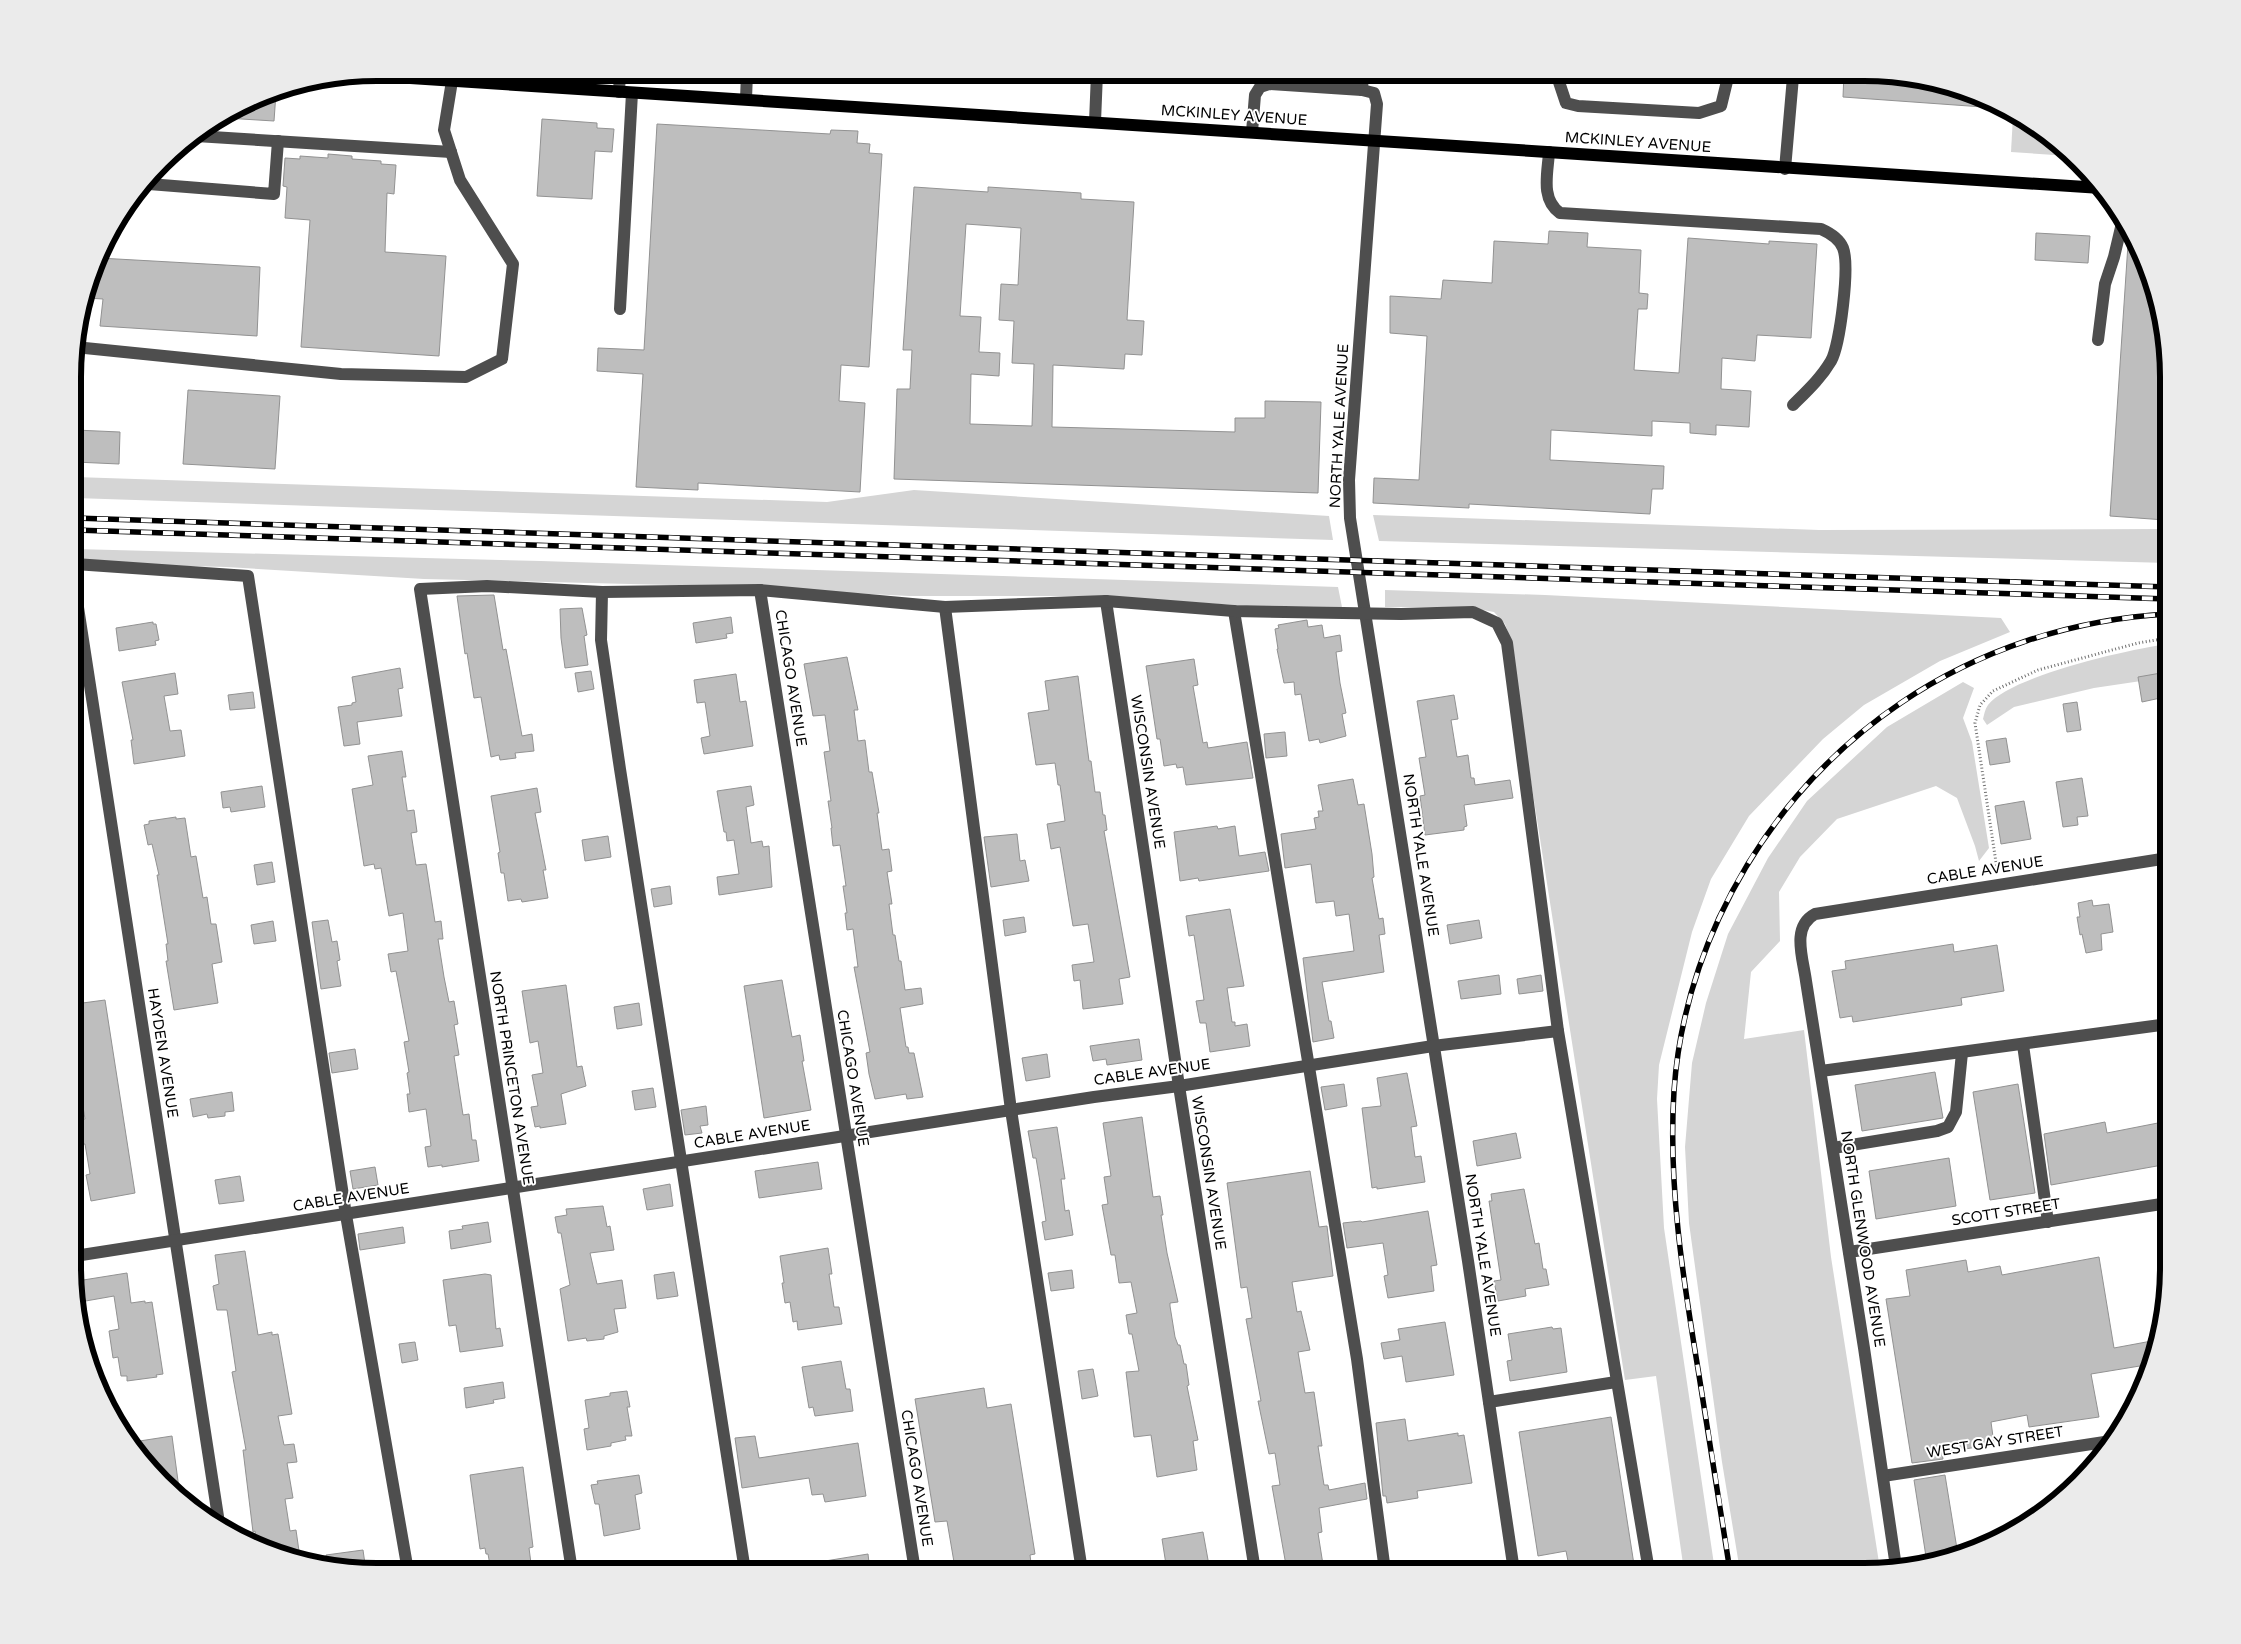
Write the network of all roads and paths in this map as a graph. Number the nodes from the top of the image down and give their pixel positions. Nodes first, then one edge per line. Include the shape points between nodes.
1 (452, 81) joint
2 (619, 81) edge
3 (747, 81) edge
4 (1097, 81) edge
5 (1363, 81) edge
6 (1559, 81) edge
7 (1727, 81) edge
8 (1793, 81) edge
9 (1362, 90) junction
10 (618, 92) junction
11 (632, 93) junction
12 (746, 99) junction
13 (1096, 122) junction
14 (1252, 132) junction
15 (205, 137) edge
16 (1374, 140) junction
17 (278, 141) junction
18 (451, 152) junction
19 (1549, 152) junction
20 (1785, 169) junction
21 (153, 184) edge
22 (2091, 187) edge
23 (2120, 230) edge
24 (620, 310) dead end
25 (2098, 340) dead end
26 (83, 348) edge
27 (1794, 405) dead end
28 (81, 564) edge
29 (760, 590) junction
30 (602, 592) junction
31 (1106, 601) junction
32 (945, 607) junction
33 (1234, 611) junction
34 (1364, 612) junction
35 (81, 627) edge
36 (2160, 639) edge
37 (2160, 859) edge
38 (1999, 885) junction
39 (1808, 918) joint
40 (2160, 1025) edge
41 (1558, 1031) junction
42 (2024, 1045) junction
43 (1434, 1046) junction
44 (1962, 1053) junction
45 (1309, 1066) junction
46 (1820, 1071) junction
47 (1179, 1086) junction
48 (1011, 1110) junction
49 (845, 1137) junction
50 (1832, 1148) junction
51 (680, 1162) junction
52 (512, 1188) junction
53 (2160, 1204) edge
54 (346, 1214) junction
55 (2048, 1222) junction
56 (175, 1240) junction
57 (1849, 1252) junction
58 (81, 1255) edge
59 (1616, 1382) junction
60 (1489, 1402) junction
61 (2102, 1443) edge
62 (1883, 1476) junction
63 (218, 1516) edge
64 (1895, 1561) edge
65 (407, 1563) edge
66 (571, 1563) edge
67 (744, 1563) edge
68 (914, 1563) edge
69 (1081, 1563) edge
70 (1254, 1563) edge
71 (1384, 1563) edge
72 (1513, 1563) edge
73 (1648, 1563) edge

1 - 10 main road, MCKINLEY AVENUE
1 - 18 street via 444,130
2 - 10 street
3 - 12 street
4 - 13 street
5 - 9 street
6 - 7 street via 1566,103 1578,106 1699,113 1722,106
8 - 20 street
9 - 14 street via 1260,86 1254,96
9 - 16 street, NORTH YALE AVENUE via 1374,93 1377,104
10 - 11 main road, MCKINLEY AVENUE
11 - 12 main road, MCKINLEY AVENUE
11 - 24 street
12 - 13 main road, MCKINLEY AVENUE
13 - 14 main road, MCKINLEY AVENUE
14 - 16 main road, MCKINLEY AVENUE
15 - 17 street
16 - 19 main road, MCKINLEY AVENUE
16 - 34 street, NORTH YALE AVENUE via 1349,480 1350,518
17 - 18 street
17 - 21 street via 274,194
18 - 26 street via 460,180 513,264 502,359 466,378 340,374
19 - 20 main road, MCKINLEY AVENUE
19 - 27 street via 1547,194 1553,208 1560,213 1821,229 1832,234 1843,247 1846,263 1839,336 1832,360
20 - 22 main road, MCKINLEY AVENUE
23 - 25 street via 2105,284
28 - 54 street via 248,576
29 - 30 street
29 - 32 street
29 - 49 street, CHICAGO AVENUE
30 - 51 street via 601,640
30 - 52 street, NORTH PRINCETON AVENUE via 486,586 420,589
31 - 32 street
31 - 33 street
31 - 47 street, WISCONSIN AVENUE
32 - 48 street
33 - 34 street
33 - 45 street
34 - 41 street via 1473,612 1496,623 1507,643
34 - 43 street, NORTH YALE AVENUE
35 - 56 street, HAYDEN AVENUE
36 - 38 path via 2038,670 1993,691 1980,705 1976,723
37 - 38 street, CABLE AVENUE
38 - 39 street, CABLE AVENUE via 1815,914
39 - 46 street, NORTH GLENWOOD AVENUE via 1800,934
40 - 42 street
41 - 43 street, CABLE AVENUE
41 - 59 street
42 - 44 street
42 - 55 street
43 - 45 street, CABLE AVENUE
43 - 60 street, NORTH YALE AVENUE
44 - 46 street
44 - 50 street via 1956,1112 1948,1127
45 - 47 street, CABLE AVENUE
45 - 71 street via 1357,1358
46 - 50 street, NORTH GLENWOOD AVENUE
47 - 48 street, CABLE AVENUE
47 - 70 street, WISCONSIN AVENUE
48 - 49 street, CABLE AVENUE
48 - 69 street
49 - 51 street, CABLE AVENUE
49 - 68 street, CHICAGO AVENUE
50 - 57 street, NORTH GLENWOOD AVENUE
51 - 52 street, CABLE AVENUE
51 - 67 street
52 - 54 street, CABLE AVENUE
52 - 66 street, NORTH PRINCETON AVENUE
53 - 55 street, SCOTT STREET
54 - 56 street, CABLE AVENUE
54 - 65 street
55 - 57 street, SCOTT STREET
56 - 58 street, CABLE AVENUE
56 - 63 street, HAYDEN AVENUE
57 - 62 street, NORTH GLENWOOD AVENUE
59 - 60 street
59 - 73 street
60 - 72 street, NORTH YALE AVENUE
61 - 62 street, WEST GAY STREET
62 - 64 street, NORTH GLENWOOD AVENUE

